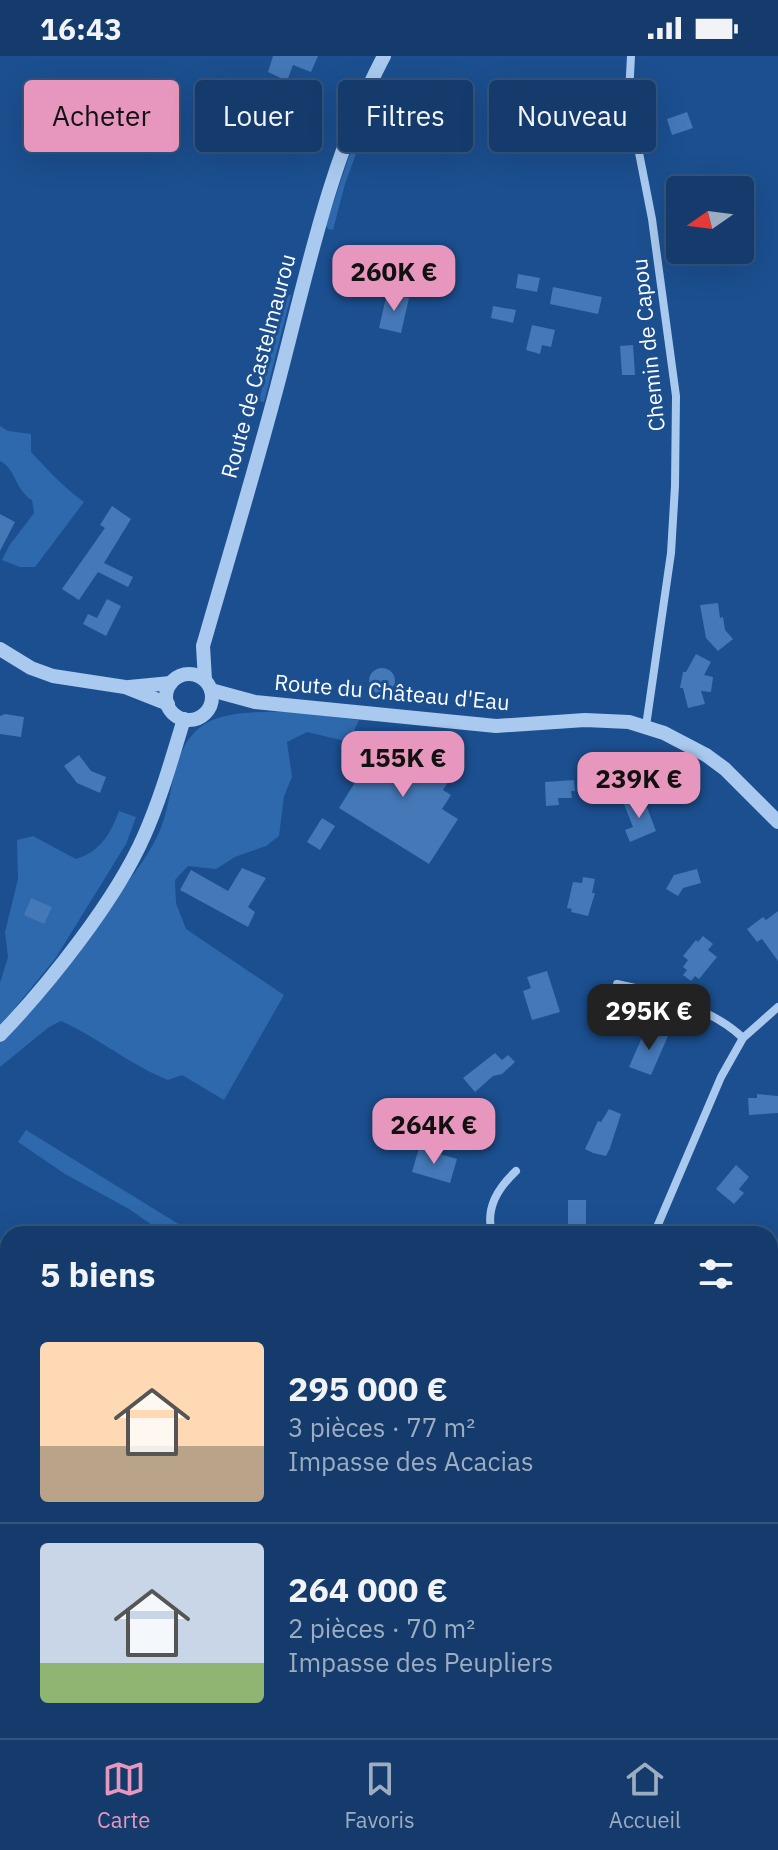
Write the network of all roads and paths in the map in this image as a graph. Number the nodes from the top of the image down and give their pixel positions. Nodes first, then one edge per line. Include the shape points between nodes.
1 (384, 56) edge
2 (631, 56) edge
3 (203, 646) junction
4 (0, 649) edge
5 (177, 679) junction
6 (208, 685) junction
7 (125, 687) junction
8 (255, 702) junction
9 (168, 704) junction
10 (208, 709) junction
11 (184, 719) junction
12 (646, 726) junction
13 (745, 789) junction
14 (778, 822) edge
15 (778, 832) edge
16 (617, 984) dead end
17 (778, 1007) edge
18 (0, 1035) edge
19 (743, 1038) junction
20 (516, 1171) dead end
21 (492, 1226) edge
22 (657, 1226) edge

1 - 3 street, Route de Castelmaurou via 358,110 324,207
2 - 12 street, Chemin de Capou via 632,117 676,396 671,553
3 - 5 street, Route de Castelmaurou
3 - 6 street, Route de Castelmaurou
4 - 7 street via 53,676
5 - 6 street via 195,675
5 - 7 street
5 - 9 street via 167,693
6 - 8 street, Route du Château d'Eau
6 - 10 street
7 - 9 street
8 - 10 street, Route du Château d'Eau
8 - 12 street, Route du Château d'Eau via 496,726 585,720
9 - 11 street
10 - 11 street via 202,716
11 - 18 street via 156,807 123,876 52,975
12 - 13 street, Route du Château d'Eau via 706,755
13 - 14 street, Route du Château d'Eau
13 - 15 street, Route du Château d'Eau
16 - 19 street via 649,990 728,1024
17 - 19 street
19 - 22 street
20 - 21 street via 499,1187

